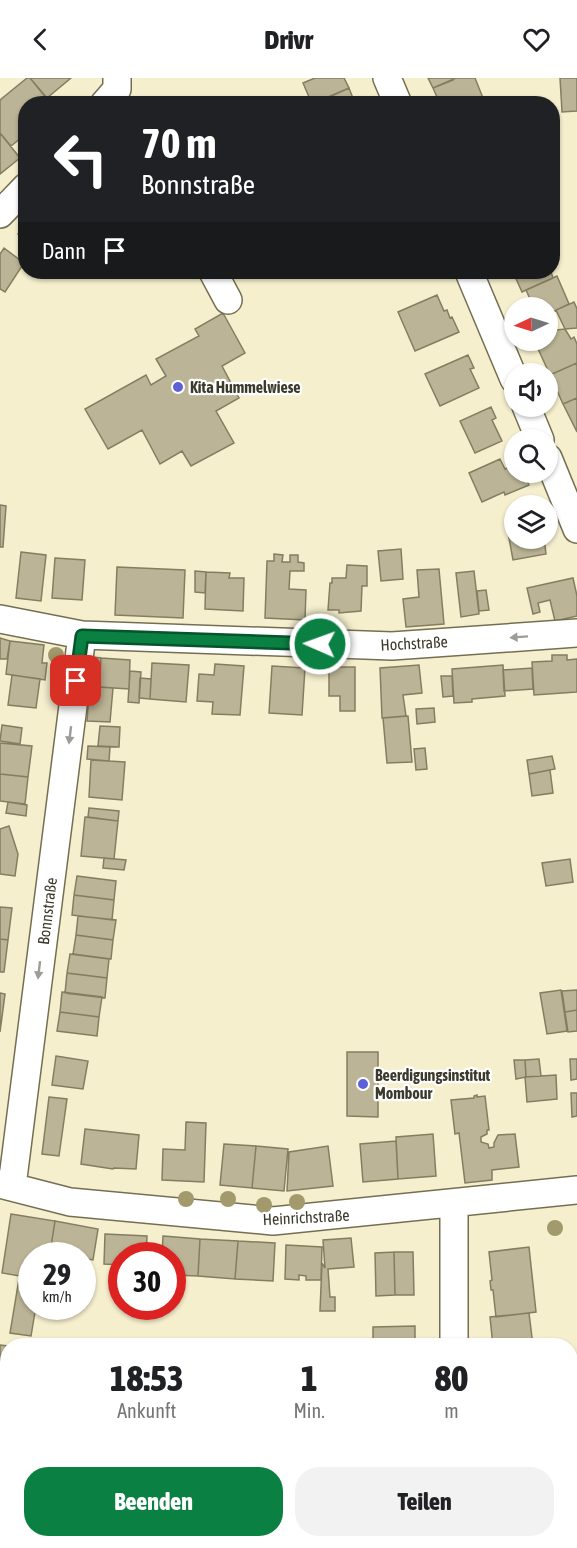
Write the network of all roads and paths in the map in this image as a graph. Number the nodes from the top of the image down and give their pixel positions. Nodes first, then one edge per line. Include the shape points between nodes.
1 (387, 78) edge
2 (395, 96) edge
3 (18, 195) edge
4 (0, 214) edge
5 (217, 279) edge
6 (472, 279) edge
7 (228, 300) dead end
8 (507, 363) edge
9 (558, 482) edge
10 (577, 529) edge
11 (0, 619) edge
12 (577, 633) edge
13 (82, 636) junction
14 (6, 1185) edge
15 (577, 1190) edge
16 (453, 1204) junction
17 (454, 1338) edge

1 - 2 street
3 - 4 street
5 - 7 street
6 - 8 street
9 - 10 street
11 - 13 street, Hochstraße
12 -> 13 street, Hochstraße via 392,646
13 -> 14 street, Bonnstraße
14 - 16 street, Heinrichstraße via 70,1202 273,1221
15 - 16 street, Heinrichstraße
16 - 17 street

